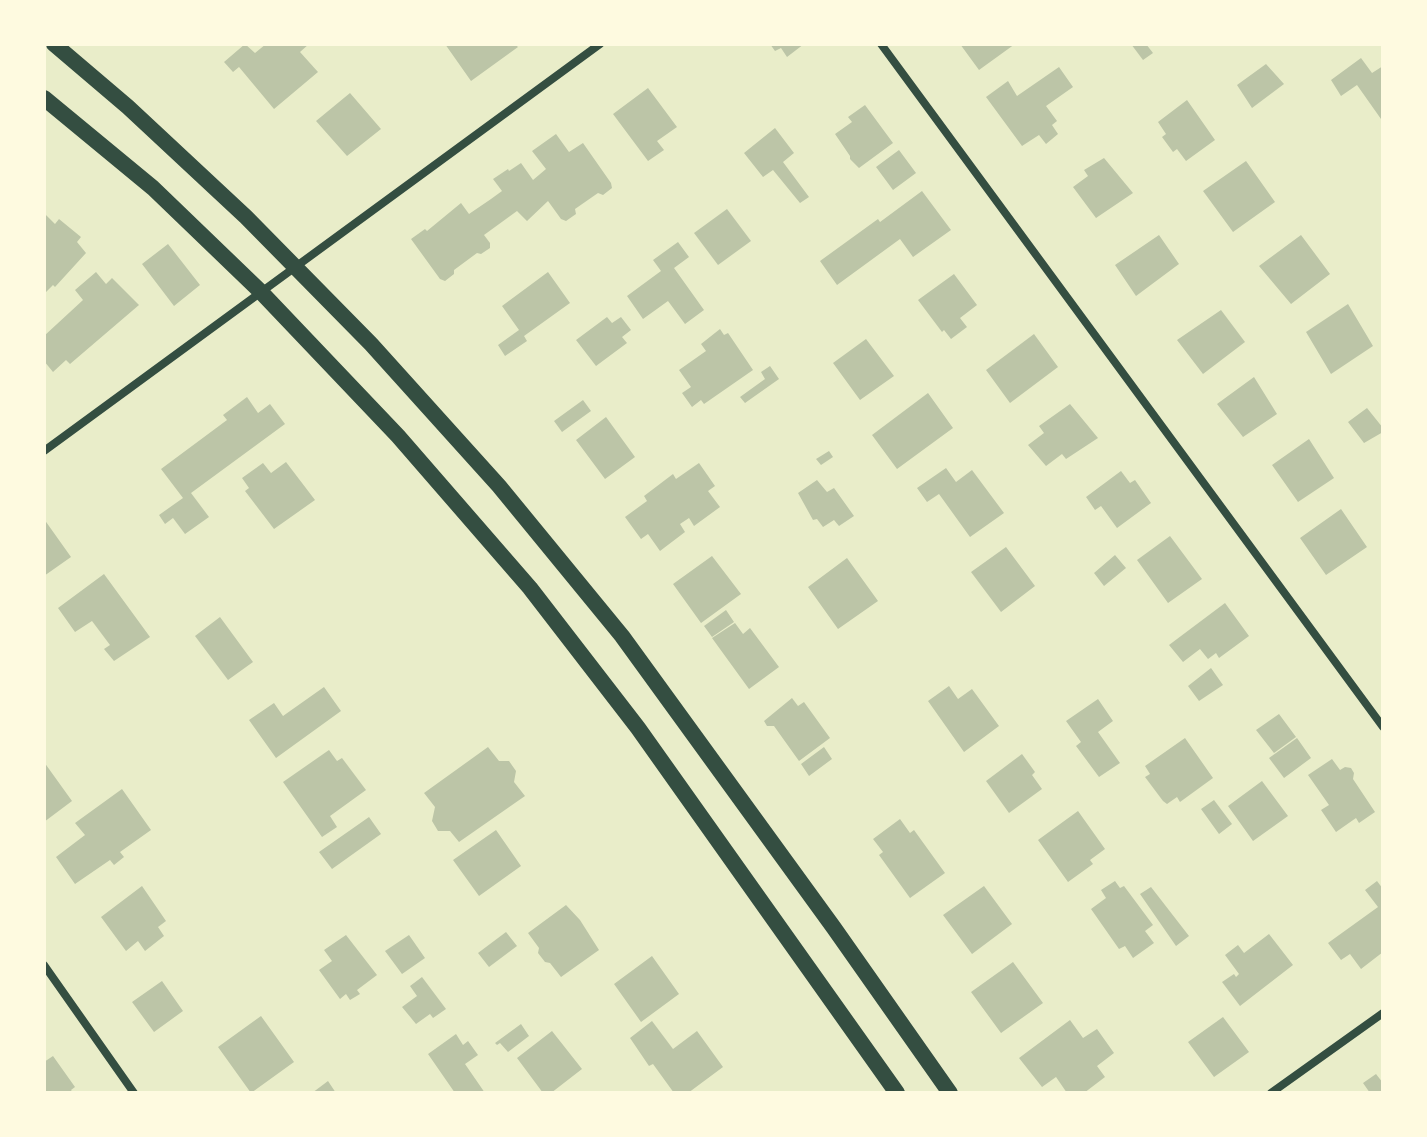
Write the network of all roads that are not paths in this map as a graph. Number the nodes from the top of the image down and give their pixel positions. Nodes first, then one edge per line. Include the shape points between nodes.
1 (54, 44) edge
2 (600, 44) edge
3 (881, 44) edge
4 (44, 98) edge
5 (295, 266) junction
6 (261, 292) junction
7 (44, 451) edge
8 (1383, 727) edge
9 (44, 965) edge
10 (1383, 1013) edge
11 (134, 1093) edge
12 (897, 1093) edge
13 (950, 1093) edge
14 (1271, 1093) edge

1 - 5 main road via 188,161
2 - 5 street
3 - 8 street
4 - 6 main road via 153,188
5 - 6 street
5 - 13 main road via 499,486 622,636
6 - 7 street
6 - 12 main road via 398,436 581,652
9 - 11 street
10 - 14 street

